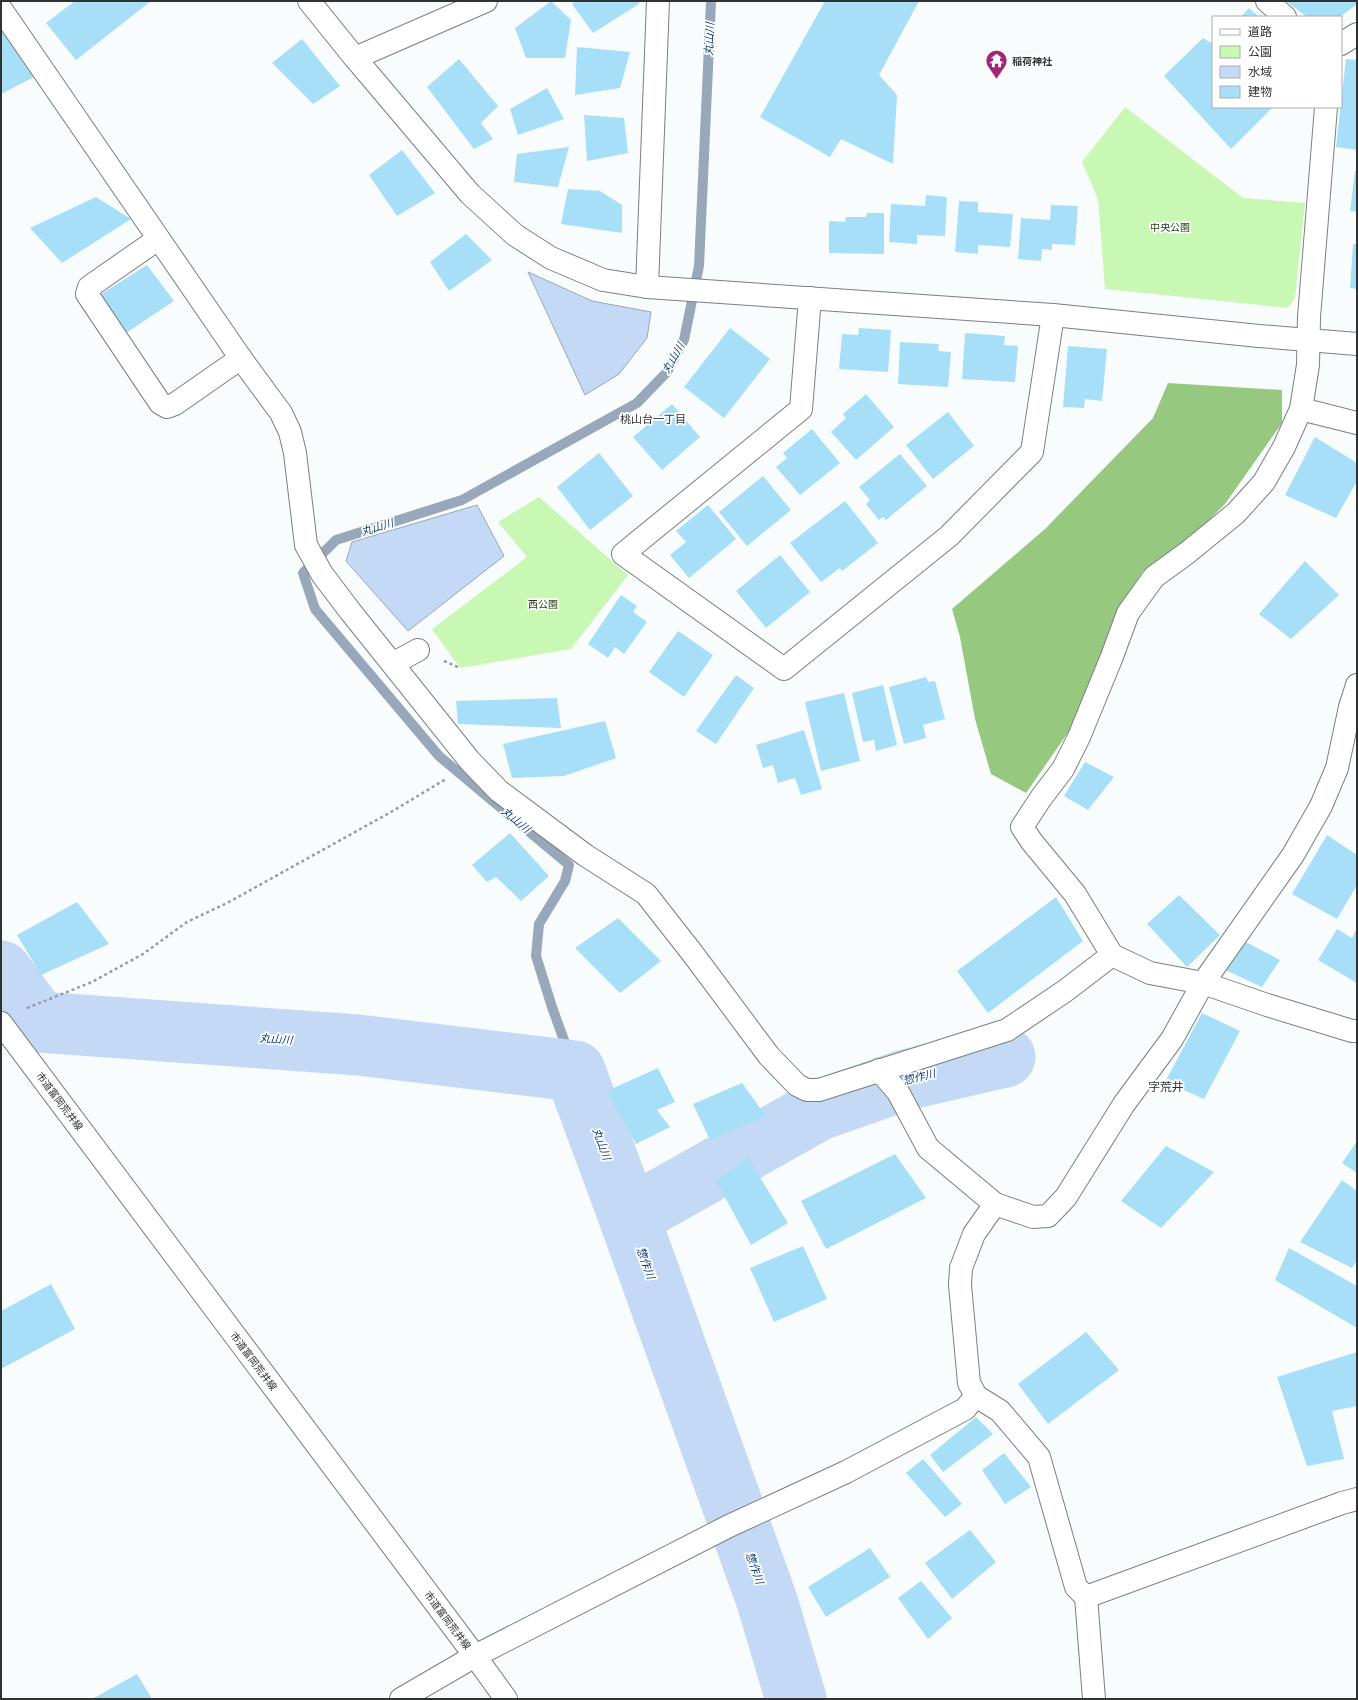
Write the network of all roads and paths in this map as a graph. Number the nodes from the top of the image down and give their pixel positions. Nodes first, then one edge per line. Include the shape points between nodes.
1 (309, 1) edge
2 (486, 1) edge
3 (658, 1) edge
4 (1267, 1) edge
5 (1, 8) edge
6 (1284, 16) edge
7 (1357, 34) edge
8 (1342, 43) edge
9 (355, 58) junction
10 (1326, 108) edge
11 (158, 239) junction
12 (647, 287) junction
13 (810, 298) junction
14 (1053, 315) junction
15 (1310, 340) junction
16 (1357, 344) edge
17 (241, 358) junction
18 (1301, 409) junction
19 (1357, 423) edge
20 (418, 650) dead end
21 (394, 663) junction
22 (1357, 685) edge
23 (437, 786) dead end
24 (1112, 955) junction
25 (1204, 983) junction
26 (53, 997) dead end
27 (1, 1023) edge
28 (1357, 1031) edge
29 (879, 1070) junction
30 (995, 1204) junction
31 (976, 1396) junction
32 (1357, 1499) edge
33 (1086, 1597) junction
34 (475, 1656) junction
35 (401, 1699) edge
36 (506, 1699) edge
37 (1094, 1699) edge

1 - 9 street
2 - 9 street
3 - 12 street
4 - 6 street
5 - 11 street
7 - 8 street
9 - 12 street via 470,194 515,235 551,258 603,280
10 - 15 street via 1309,317
11 - 17 street
11 - 17 street via 89,287 87,294 160,403 167,407 175,404
12 - 13 street
13 - 14 street
13 - 14 street via 801,409 623,554 784,669 949,536 1032,452
14 - 15 street
15 - 16 street
15 - 18 street
17 - 21 street via 281,413 290,432 295,453 306,545 322,574
18 - 19 street
18 - 24 street via 1284,447 1264,482 1236,513 1154,577 1128,613 1112,659 1079,737 1063,769 1022,827 1075,894
20 - 21 street
21 - 29 street via 470,761 499,791 585,855 646,894 770,1056 797,1085 807,1090 819,1090
22 - 25 street via 1337,768 1321,806 1293,854
23 - 26 path via 229,902 187,922 142,954 92,982
24 - 25 street via 1150,973
24 - 29 street via 1007,1030
25 - 28 street via 1293,1014
25 - 30 street via 1172,1039 1124,1104 1066,1197 1048,1216 1033,1217
27 - 34 street, 市道富岡荒井線
29 - 30 street via 898,1092 928,1148
30 - 31 street via 974,1234 961,1268 961,1300 969,1383
31 - 33 street via 1000,1411 1039,1457 1076,1587
31 - 34 street via 964,1409 846,1472 729,1526
32 - 33 street
33 - 37 street
34 - 35 street
34 - 36 street, 市道富岡荒井線

